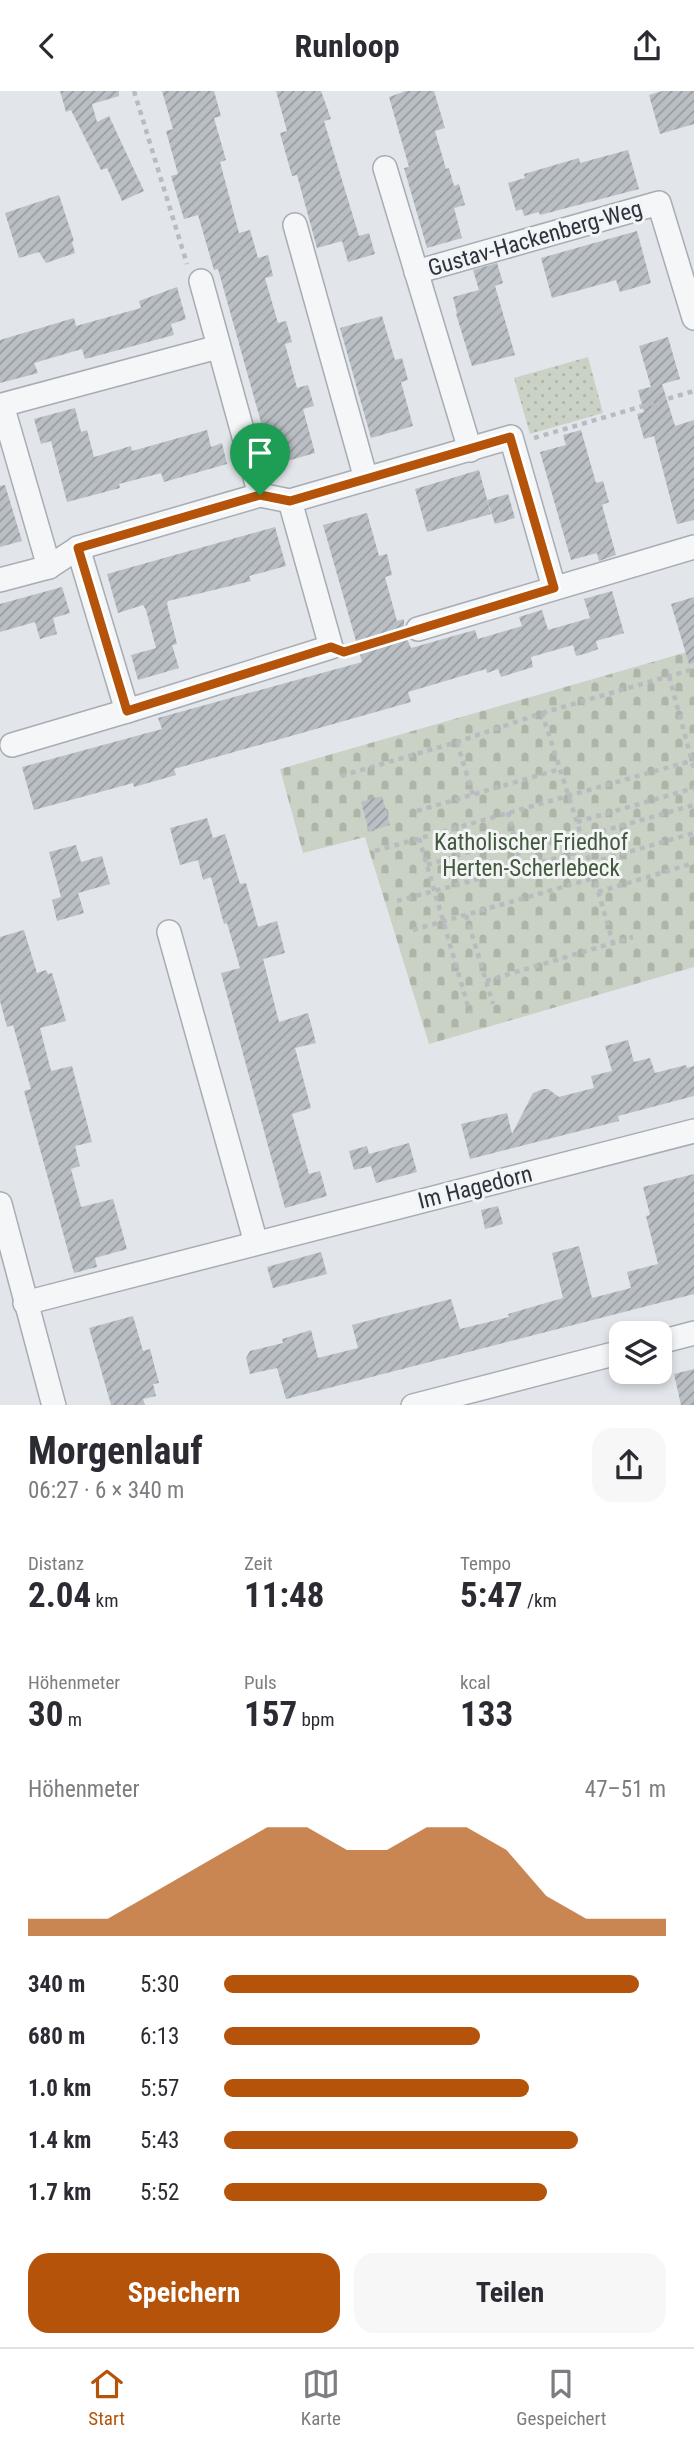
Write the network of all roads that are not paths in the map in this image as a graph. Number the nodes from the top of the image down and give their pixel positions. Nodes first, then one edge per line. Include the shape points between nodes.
1 (385, 168) dead end
2 (295, 225) dead end
3 (416, 272) junction
4 (196, 278) road end
5 (694, 318) edge
6 (218, 347) junction
7 (470, 450) junction
8 (366, 479) junction
9 (260, 495) junction
10 (290, 501) junction
11 (694, 547) edge
12 (78, 548) junction
13 (49, 567) junction
14 (0, 580) edge
15 (554, 588) junction
16 (418, 629) road end
17 (127, 711) junction
18 (12, 745) dead end
19 (169, 932) dead end
20 (694, 1131) edge
21 (0, 1204) edge
22 (256, 1243) junction
23 (25, 1303) junction
24 (694, 1333) edge
25 (672, 1339) edge
26 (609, 1355) edge
27 (54, 1405) edge
28 (412, 1405) edge

1 - 3 street
2 - 8 street
3 - 5 street, Gustav-Hackenberg-Weg via 659,203
3 - 7 street
4 - 6 street
6 - 9 street
6 - 13 street via 2,405
7 - 8 street
7 - 15 street via 510,437
8 - 10 street
9 - 10 street
9 - 12 street
10 - 17 street via 331,647
11 - 15 street
12 - 13 street
12 - 17 street
13 - 14 street
15 - 16 street
17 - 18 street
19 - 22 street
20 - 22 street, Im Hagedorn
21 - 23 street
22 - 23 street, Im Hagedorn
23 - 27 street
24 - 25 street
26 - 28 street

